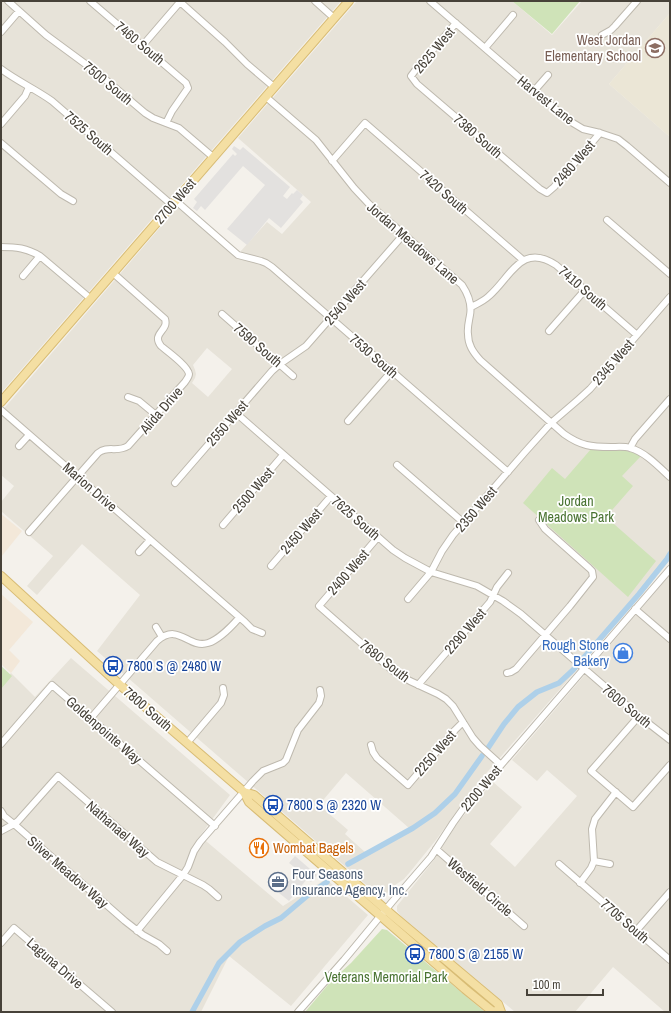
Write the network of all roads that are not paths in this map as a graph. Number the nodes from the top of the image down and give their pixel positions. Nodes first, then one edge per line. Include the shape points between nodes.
1 (8, 1) edge
2 (90, 1) edge
3 (315, 1) edge
4 (349, 1) edge
5 (637, 1) edge
6 (179, 2) edge
7 (434, 2) edge
8 (19, 11) junction
9 (513, 15) dead end
10 (334, 18) junction
11 (456, 23) junction
12 (1, 32) edge
13 (602, 35) dead end
14 (143, 45) junction
15 (485, 48) junction
16 (1, 69) edge
17 (548, 75) dead end
18 (412, 76) joint
19 (29, 87) junction
20 (274, 87) junction
21 (534, 91) junction
22 (266, 97) junction
23 (166, 123) junction
24 (1, 124) edge
25 (600, 133) junction
26 (1, 143) edge
27 (213, 157) junction
28 (332, 161) junction
29 (670, 183) edge
30 (547, 192) joint
31 (73, 201) dead end
32 (174, 203) junction
33 (607, 220) dead end
34 (404, 234) junction
35 (1, 248) edge
36 (234, 252) joint
37 (40, 256) junction
38 (523, 260) junction
39 (113, 273) junction
40 (670, 274) edge
41 (23, 276) dead end
42 (585, 290) junction
43 (670, 297) edge
44 (90, 299) junction
45 (471, 307) junction
46 (222, 314) dead end
47 (331, 318) junction
48 (550, 331) dead end
49 (637, 335) junction
50 (280, 364) junction
51 (392, 371) junction
52 (293, 376) dead end
53 (128, 397) dead end
54 (670, 399) edge
55 (1, 402) edge
56 (1, 410) edge
57 (236, 414) junction
58 (156, 415) junction
59 (348, 420) dead end
60 (551, 423) junction
61 (29, 435) junction
62 (19, 446) dead end
63 (630, 448) junction
64 (283, 455) junction
65 (397, 465) dead end
66 (508, 472) junction
67 (77, 476) junction
68 (670, 477) edge
69 (175, 483) dead end
70 (331, 496) junction
71 (539, 520) dead end
72 (464, 523) junction
73 (223, 525) dead end
74 (29, 532) dead end
75 (378, 537) junction
76 (150, 540) junction
77 (139, 552) dead end
78 (270, 566) dead end
79 (670, 569) edge
80 (431, 572) junction
81 (508, 574) dead end
82 (1, 576) edge
83 (493, 595) junction
84 (408, 599) dead end
85 (319, 606) joint
86 (635, 609) junction
87 (239, 618) junction
88 (156, 627) dead end
89 (262, 632) dead end
90 (545, 634) junction
91 (162, 637) junction
92 (670, 639) edge
93 (580, 665) junction
94 (507, 673) dead end
95 (120, 685) junction
96 (418, 685) junction
97 (223, 688) dead end
98 (320, 690) dead end
99 (638, 716) junction
100 (91, 718) junction
101 (463, 722) junction
102 (670, 740) edge
103 (187, 743) junction
104 (1, 744) edge
105 (371, 745) dead end
106 (501, 765) junction
107 (670, 765) edge
108 (244, 792) junction
109 (616, 792) junction
110 (1, 811) edge
111 (14, 824) junction
112 (215, 826) junction
113 (1, 831) edge
114 (436, 849) junction
115 (594, 861) junction
116 (559, 864) dead end
117 (610, 864) dead end
118 (183, 876) junction
119 (580, 882) junction
120 (670, 892) edge
121 (218, 897) dead end
122 (386, 909) junction
123 (380, 916) junction
124 (524, 926) dead end
125 (136, 931) junction
126 (636, 931) junction
127 (1, 943) edge
128 (167, 951) dead end
129 (670, 960) edge
130 (112, 1012) edge
131 (298, 1012) edge
132 (500, 1012) edge

1 - 8 street, 7500 South
2 - 14 street, 7460 South
3 - 10 street
4 - 10 main road, 2700 West
5 - 13 street via 616,26
6 - 14 street
6 - 20 street
7 - 11 street, Harvest Lane
8 - 12 street
8 - 23 street, 7500 South via 145,113
9 - 15 street
10 - 20 main road, 2700 West
11 - 15 street, Harvest Lane
11 - 18 street, 2625 West
14 - 23 street, 7460 South via 182,79 188,88
15 - 21 street, Harvest Lane
16 - 19 street, 7525 South
17 - 21 street
18 - 30 street, 7380 South via 417,84 540,189
19 - 24 street via 25,96
19 - 32 street, 7525 South via 52,101
20 - 22 main road, 2700 West
21 - 25 street, Harvest Lane via 573,123 583,129
22 - 27 main road, 2700 West
22 - 28 street, Jordan Meadows Lane via 309,133
23 - 27 street, 7500 South via 179,128
25 - 29 street, Harvest Lane via 618,139
25 - 30 street, 2480 West
26 - 31 street via 61,194
27 - 32 main road, 2700 West
28 - 34 street, Jordan Meadows Lane via 369,204
28 - 38 street, 7420 South via 365,123
32 - 36 street, 7525 South
32 - 39 main road, 2700 West
33 - 40 street
34 - 45 street, Jordan Meadows Lane via 462,285
34 - 47 street, 2540 West
35 - 37 street via 21,248
36 - 47 street, 7530 South via 266,263
37 - 41 street
37 - 44 street
38 - 42 street, 7410 South via 536,257 549,260
38 - 45 street via 489,296
39 - 44 main road, 2700 West
39 - 58 street, Alida Drive via 165,319 165,326 158,336 159,343 189,373
42 - 48 street
42 - 49 street, 7410 South
43 - 49 street, 2345 West
44 - 55 main road, 2700 West
45 - 60 street, Jordan Meadows Lane via 468,334 475,354
46 - 50 street, 7590 South
47 - 50 street, 2540 West via 306,346
47 - 51 street, 7530 South
49 - 60 street, 2345 West via 588,392
50 - 52 street, 7590 South
50 - 57 street, 2550 West
51 - 59 street
51 - 66 street, 7530 South
53 - 58 street via 139,401
54 - 63 street
56 - 61 street, Marion Drive
57 - 64 street, 7625 South
57 - 69 street, 2550 West
58 - 67 street, Alida Drive via 128,446 101,451
60 - 63 street, Jordan Meadows Lane via 581,444
60 - 66 street, 2350 West
61 - 62 street
61 - 67 street, Marion Drive
63 - 68 street, Jordan Meadows Lane via 646,456
64 - 70 street, 7625 South
64 - 73 street, 2500 West
65 - 72 street
66 - 72 street, 2350 West
67 - 74 street, Alida Drive
67 - 76 street, Marion Drive
70 - 75 street, 7625 South
70 - 78 street, 2450 West
71 - 90 street via 545,529 590,568 593,575
72 - 80 street, 2350 West via 447,543
75 - 80 street, 7625 South via 405,558
75 - 85 street, 2400 West
76 - 77 street
76 - 87 street, Marion Drive
79 - 86 street, 2200 West
80 - 83 street, 7625 South via 472,584
80 - 84 street, 2350 West
81 - 83 street, 2290 West
82 - 95 main road, 7800 South
83 - 90 street, 7600 South
83 - 96 street, 2290 West via 490,602
85 - 96 street, 7680 South via 394,671
86 - 92 street
86 - 93 street, 2200 West
87 - 89 street, Marion Drive via 252,629
87 - 91 street via 218,638 207,644 199,644 178,634
88 - 91 street
90 - 93 street, 7600 South
90 - 94 street via 516,669
91 - 95 street
93 - 99 street, 7600 South
93 - 106 street, 2200 West
95 - 100 street
95 - 103 main road, 7800 South
96 - 101 street, 7680 South via 446,699
97 - 103 street via 221,703
98 - 108 street via 319,703 298,730 286,760 263,771
99 - 102 street, 7600 South
99 - 109 street via 591,771
100 - 104 street, Goldenpointe Way via 52,685
100 - 112 street, Goldenpointe Way
101 - 105 street, 2250 West via 408,785 377,758
101 - 106 street, 7680 South via 480,746
103 - 108 main road, 7800 South
106 - 114 street, 2200 West via 455,819
107 - 109 street via 633,807
108 - 112 street
108 - 122 main road, 7800 South via 254,795
108 - 123 main road, 7800 South via 249,802
109 - 115 street via 592,825
110 - 111 street, Silver Meadow Way
111 - 113 street
111 - 118 street, Nathanael Way via 58,776 153,859
111 - 125 street, Silver Meadow Way
112 - 118 street via 194,851
114 - 122 street, 2200 West
114 - 124 street, Westfield Circle
115 - 117 street
115 - 119 street
116 - 119 street, 7705 South
118 - 121 street, Nathanael Way
118 - 125 street
119 - 126 street, 7705 South
120 - 126 street
122 - 123 street, 2200 West
122 - 132 main road, 7800 South via 498,1004
123 - 131 street, 2200 West
123 - 132 main road, 7800 South via 492,1011
125 - 128 street, Silver Meadow Way
126 - 129 street, 7705 South
127 - 130 street, Laguna Drive via 14,928

